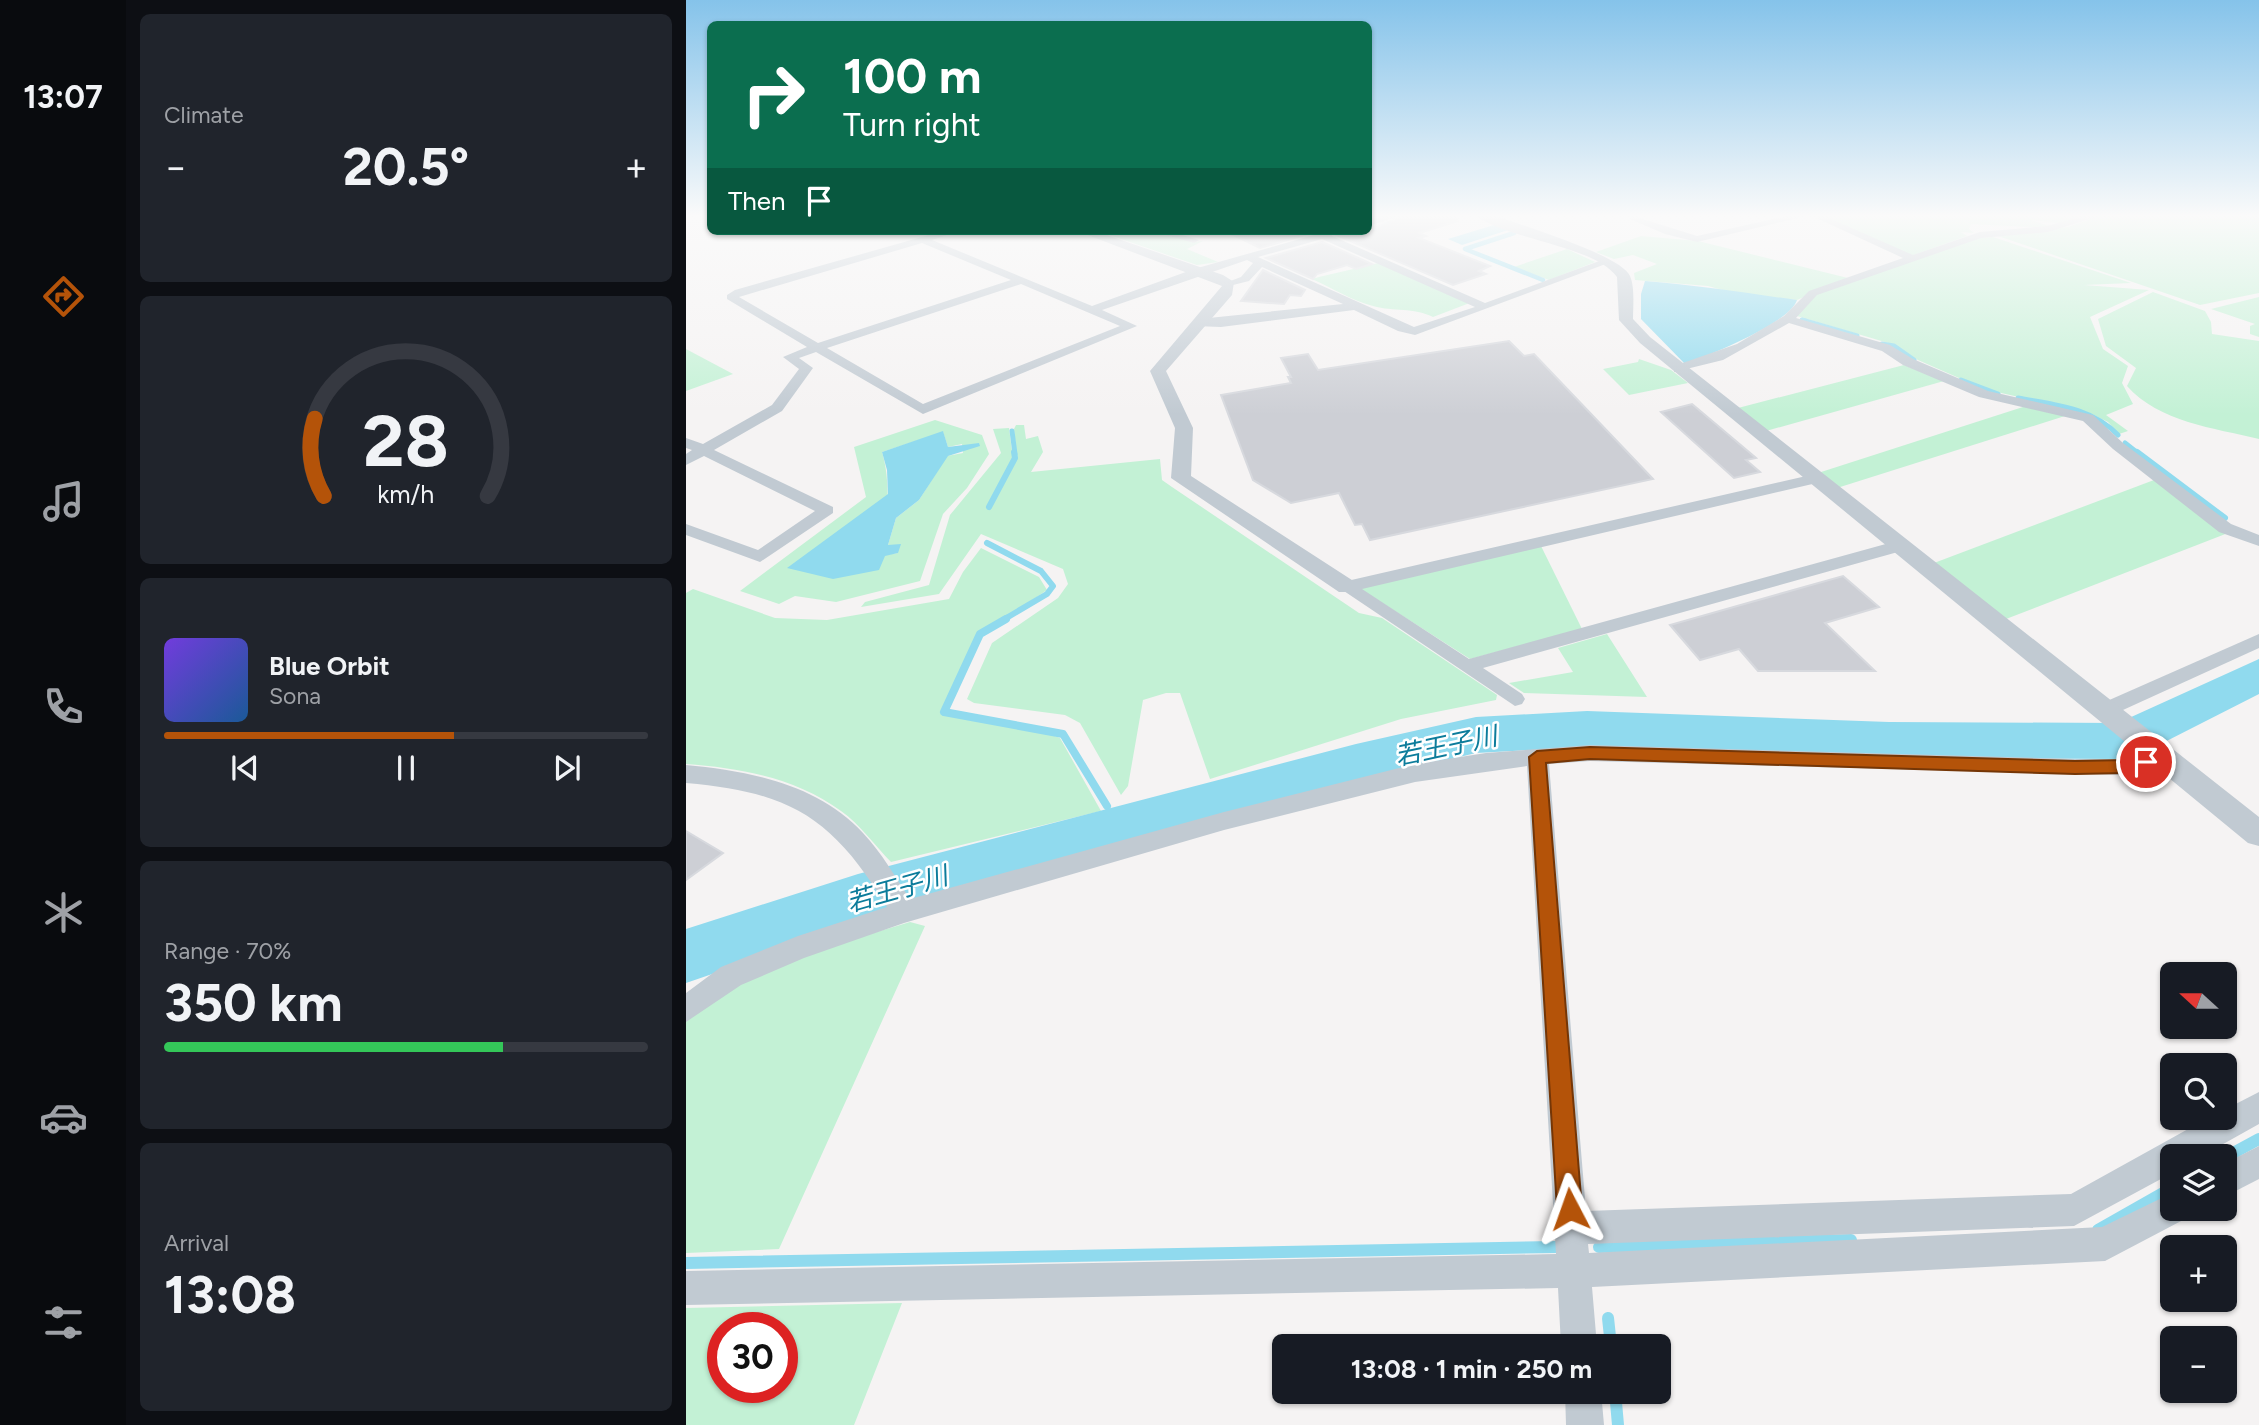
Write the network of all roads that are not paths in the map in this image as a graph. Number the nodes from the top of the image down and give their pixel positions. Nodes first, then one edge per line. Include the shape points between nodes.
1 (776, 282) edge
2 (1018, 282) edge
3 (1021, 282) edge
4 (1169, 282) edge
5 (1221, 282) edge
6 (1238, 282) edge
7 (1303, 282) edge
8 (1429, 282) edge
9 (1552, 282) edge
10 (1624, 282) edge
11 (1846, 282) edge
12 (1229, 285) junction
13 (1356, 306) junction
14 (1485, 306) junction
15 (1093, 309) junction
16 (1788, 318) junction
17 (1199, 323) junction
18 (819, 347) junction
19 (1679, 369) junction
20 (686, 442) edge
21 (703, 451) junction
22 (686, 460) edge
23 (1815, 479) junction
24 (686, 529) edge
25 (2259, 541) edge
26 (1899, 546) junction
27 (1347, 587) junction
28 (2259, 640) edge
29 (1467, 666) junction
30 (1515, 699) dead end
31 (2108, 713) junction
32 (2159, 754) junction
33 (1537, 757) junction
34 (686, 774) edge
35 (2259, 834) edge
36 (904, 912) junction
37 (686, 1009) edge
38 (2259, 1107) edge
39 (2259, 1162) edge
40 (2237, 1174) edge
41 (2160, 1215) edge
42 (1571, 1228) junction
43 (1574, 1271) junction
44 (686, 1288) edge
45 (1578, 1334) edge
46 (1584, 1404) edge
47 (1585, 1425) edge

1 - 18 street via 730,297
2 - 18 street
3 - 15 street
4 - 15 street
5 - 12 street
6 - 12 street
7 - 13 street
8 - 14 street
9 - 14 street
10 - 19 street via 1625,315 1631,327
11 - 16 street via 1813,293
12 - 17 street
13 - 14 street via 1415,331
13 - 17 street
15 - 18 street via 1131,327 923,410
16 - 19 street via 1718,357
16 - 25 street via 1886,348 1984,394 2088,418 2225,528
17 - 27 street via 1158,371 1184,428 1181,478
18 - 21 street via 789,357 806,368 777,408
19 - 23 street
20 - 21 street
21 - 22 street
21 - 24 street via 827,510 760,557
23 - 26 street
23 - 27 street
26 - 29 street
26 - 31 street
27 - 29 street
28 - 31 street
29 - 30 street
31 - 32 street
32 - 33 street via 2127,767 2075,768 1590,753
32 - 35 street
33 - 36 street via 1415,773 1224,821
33 - 42 street
34 - 36 street via 733,777 783,791 846,832
36 - 37 street via 731,976
38 - 42 street via 2074,1210
39 - 40 street
41 - 43 street via 2105,1244
42 - 43 street
43 - 44 street
43 - 45 street
46 - 47 street

